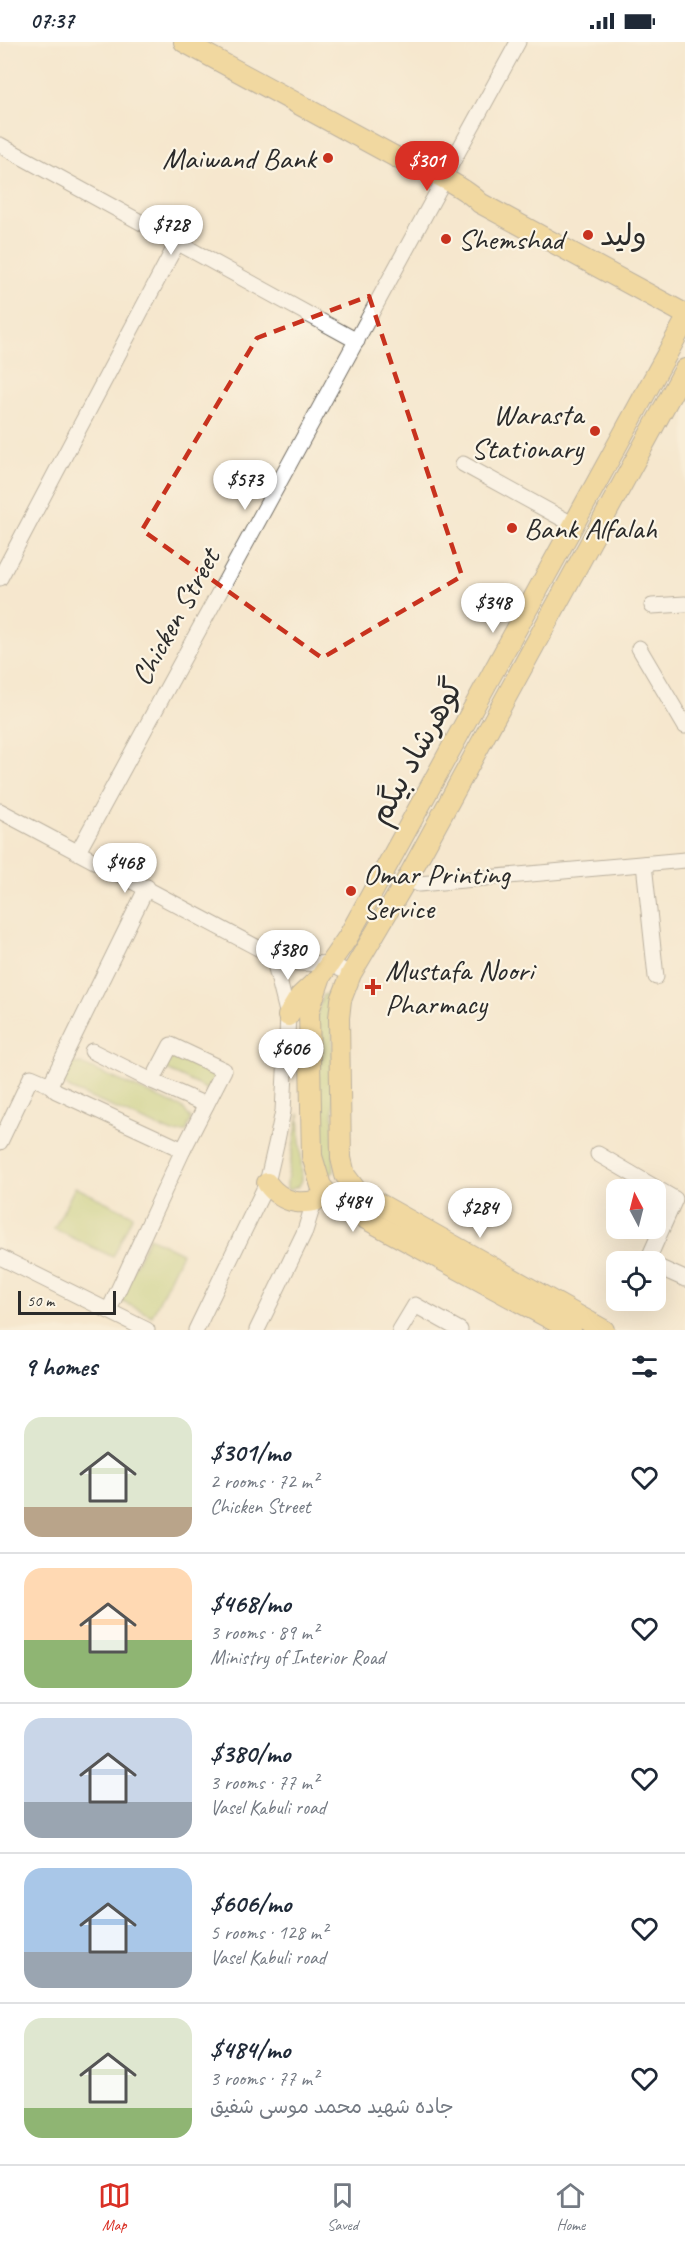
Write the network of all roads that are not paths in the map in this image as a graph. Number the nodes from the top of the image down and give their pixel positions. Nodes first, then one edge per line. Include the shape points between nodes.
1 (184, 42) edge
2 (518, 42) edge
3 (0, 145) edge
4 (441, 183) junction
5 (178, 241) junction
6 (685, 314) edge
7 (685, 321) edge
8 (357, 341) junction
9 (685, 369) edge
10 (463, 464) dead end
11 (574, 525) junction
12 (0, 578) edge
13 (685, 604) edge
14 (652, 606) dead end
15 (639, 648) dead end
16 (685, 726) edge
17 (0, 811) edge
18 (79, 850) junction
19 (685, 860) edge
20 (644, 864) junction
21 (407, 879) junction
22 (147, 887) junction
23 (273, 956) junction
24 (327, 969) junction
25 (351, 974) junction
26 (656, 977) dead end
27 (288, 1017) junction
28 (92, 1051) dead end
29 (152, 1081) junction
30 (50, 1085) junction
31 (206, 1105) junction
32 (0, 1142) edge
33 (183, 1150) junction
34 (598, 1154) dead end
35 (267, 1183) junction
36 (322, 1199) junction
37 (651, 1251) edge
38 (0, 1257) edge
39 (666, 1270) edge
40 (685, 1279) edge
41 (109, 1310) junction
42 (147, 1330) edge
43 (196, 1330) edge
44 (257, 1330) edge
45 (400, 1330) edge
46 (460, 1330) edge
47 (570, 1330) edge
48 (604, 1330) edge

1 - 4 main road via 422,168
2 - 4 street, Chicken Street
3 - 5 street
4 - 6 main road via 473,196
4 - 8 street, Chicken Street
5 - 8 street
5 - 12 street
7 - 11 main road, گوهرشاد بیگم
8 - 18 street, Chicken Street
9 - 21 main road, گوهرشاد بیگم
10 - 11 street
11 - 24 main road, گوهرشاد بیگم via 348,938
13 - 14 street
15 - 16 street
17 - 18 street
18 - 22 street
19 - 20 street
20 - 21 street via 418,884
20 - 26 street
21 - 25 main road, گوهرشاد بیگم
22 - 23 street
22 - 30 street
23 - 24 street
23 - 27 street
24 - 25 street
24 - 27 main road via 300,996
24 - 36 main road, گوهرشاد بیگم via 314,992 308,1023 311,1145
25 - 48 main road, گوهرشاد بیگم via 339,1018 341,1158 345,1175 357,1191
27 - 35 street via 283,1111
28 - 29 street
29 - 31 street
29 - 31 street via 171,1045 224,1070
30 - 32 street via 31,1077
30 - 33 street
31 - 33 street
33 - 41 street
34 - 37 street via 675,1199
35 - 36 main road via 284,1200 297,1203
35 - 43 street
36 - 44 street
36 - 47 main road
38 - 41 street
39 - 40 street
41 - 42 street
45 - 46 street via 414,1305

